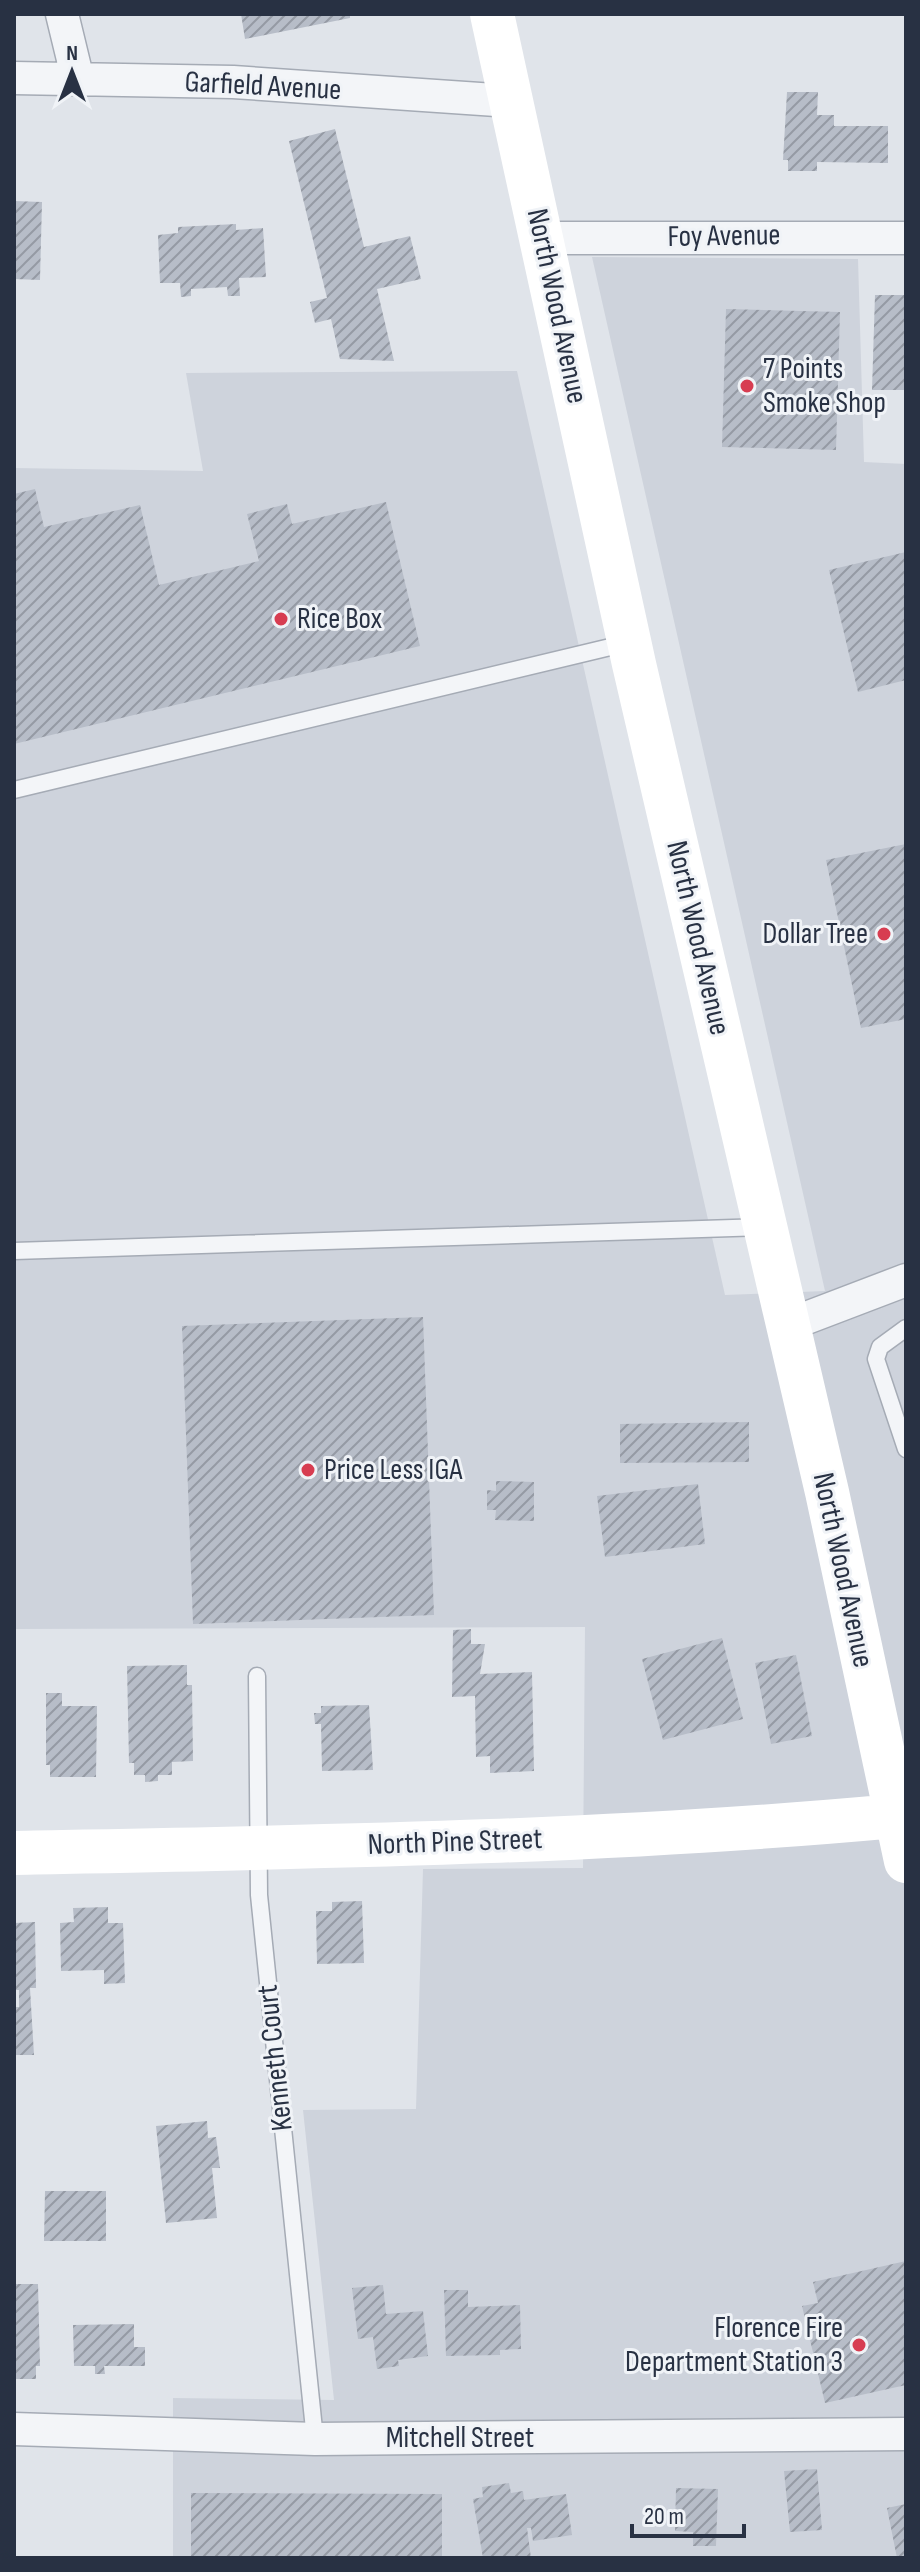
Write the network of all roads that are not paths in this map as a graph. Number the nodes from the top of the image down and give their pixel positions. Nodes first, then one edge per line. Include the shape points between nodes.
1 (62, 14) edge
2 (492, 14) edge
3 (14, 78) edge
4 (78, 80) junction
5 (511, 101) junction
6 (543, 238) junction
7 (906, 238) edge
8 (629, 643) junction
9 (14, 790) edge
10 (766, 1227) junction
11 (14, 1251) edge
12 (906, 1280) edge
13 (788, 1325) junction
14 (906, 1328) edge
15 (906, 1449) edge
16 (257, 1676) dead end
17 (902, 1815) edge
18 (258, 1848) junction
19 (14, 1853) edge
20 (906, 1861) edge
21 (14, 2429) edge
22 (906, 2434) edge
23 (315, 2439) junction

1 - 4 street
2 - 5 main road, North Wood Avenue
3 - 4 street, Garfield Avenue
4 - 5 street, Garfield Avenue via 233,82
5 - 6 main road, North Wood Avenue
6 - 7 street, Foy Avenue
6 - 8 main road, North Wood Avenue
8 - 9 lane
8 - 10 main road, North Wood Avenue
10 - 11 lane
10 - 13 main road, North Wood Avenue
12 - 13 street
13 - 17 main road, North Wood Avenue
14 - 15 lane via 880,1347 876,1359
16 - 18 lane, Kenneth Court
17 - 18 main road, North Pine Street via 728,1831
17 - 20 main road, North Wood Avenue
18 - 19 main road, North Pine Street
18 - 23 lane, Kenneth Court
21 - 23 street, Mitchell Street
22 - 23 street, Mitchell Street

